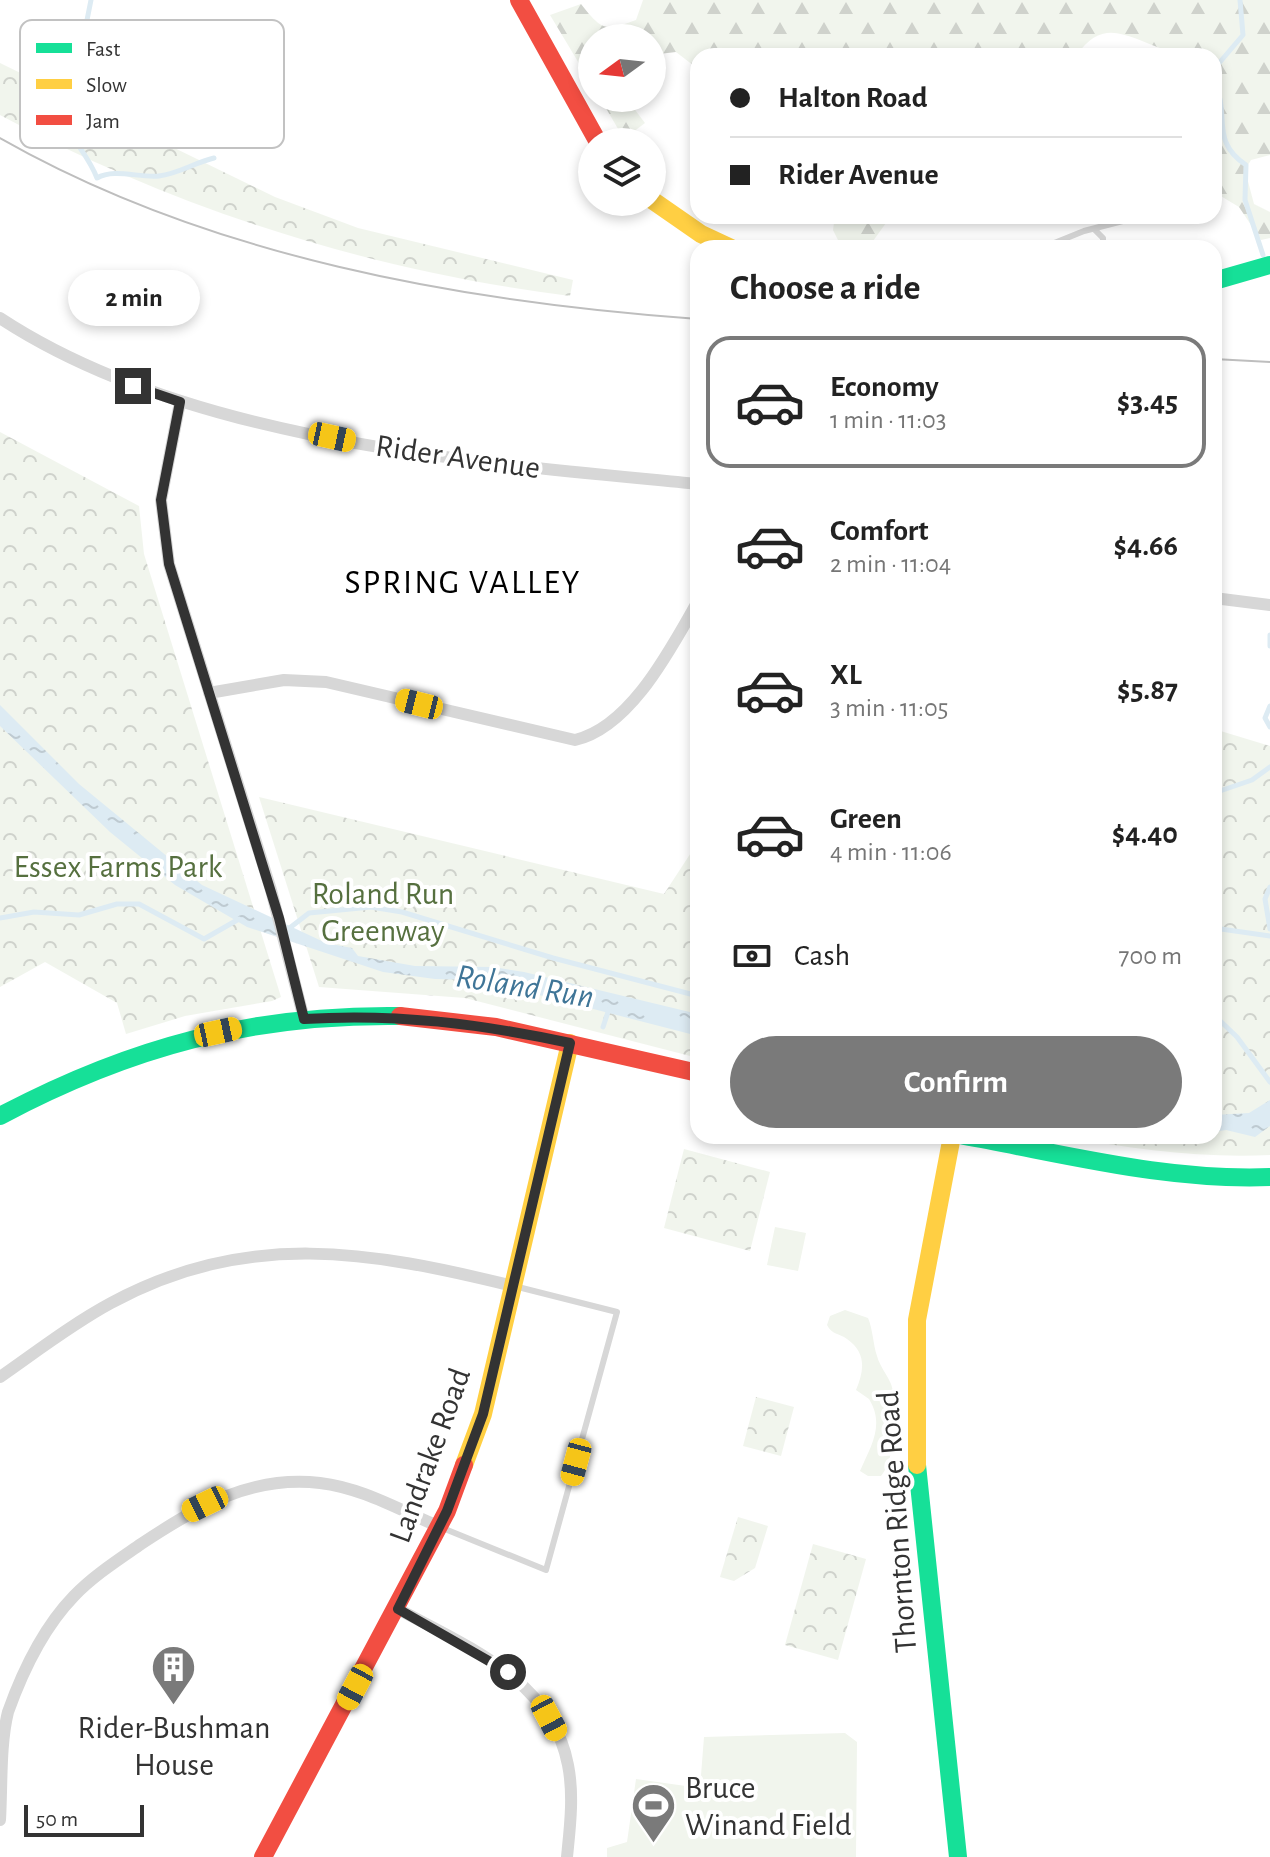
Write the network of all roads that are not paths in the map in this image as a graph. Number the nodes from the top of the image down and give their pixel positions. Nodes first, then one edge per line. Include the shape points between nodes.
1 (519, 0) edge
2 (590, 128) edge
3 (666, 210) edge
4 (1112, 224) edge
5 (1094, 229) junction
6 (714, 240) edge
7 (1061, 240) edge
8 (1103, 240) edge
9 (1270, 265) edge
10 (1222, 279) edge
11 (0, 318) edge
12 (180, 402) junction
13 (690, 483) edge
14 (1222, 599) edge
15 (1268, 604) edge
16 (690, 615) edge
17 (209, 693) junction
18 (304, 1019) junction
19 (570, 1043) junction
20 (690, 1071) edge
21 (0, 1116) edge
22 (950, 1144) edge
23 (1003, 1144) edge
24 (1270, 1177) edge
25 (513, 1286) junction
26 (0, 1377) edge
27 (440, 1527) junction
28 (398, 1609) junction
29 (4, 1715) edge
30 (0, 1820) edge
31 (263, 1857) edge
32 (567, 1857) edge
33 (958, 1857) edge

1 - 2 street
3 - 6 street
4 - 5 lane
5 - 7 lane
5 - 8 lane
9 - 10 street
11 - 12 street, Rider Avenue via 90,367
12 - 13 street, Rider Avenue via 361,443 507,465
12 - 17 street via 163,474 163,520 169,564
14 - 15 street
16 - 17 street via 626,708 609,726 575,740 326,682 265,681
17 - 18 street via 271,890
18 - 19 street via 406,1016
18 - 21 street via 191,1038 125,1057
19 - 20 street
19 - 25 street, Landrake Road
22 - 33 street, Thornton Ridge Road via 917,1320 914,1441
23 - 24 street via 1153,1175
25 - 26 street via 379,1256 300,1253 241,1259 186,1273 112,1303
25 - 27 street, Landrake Road via 483,1414
25 - 27 lane via 617,1312 546,1570
27 - 28 street, Landrake Road
27 - 29 street via 347,1488 320,1483 266,1484 220,1497 105,1568 74,1596 48,1628
28 - 31 street, Landrake Road
28 - 32 street via 508,1672 549,1718 568,1764
29 - 30 street

